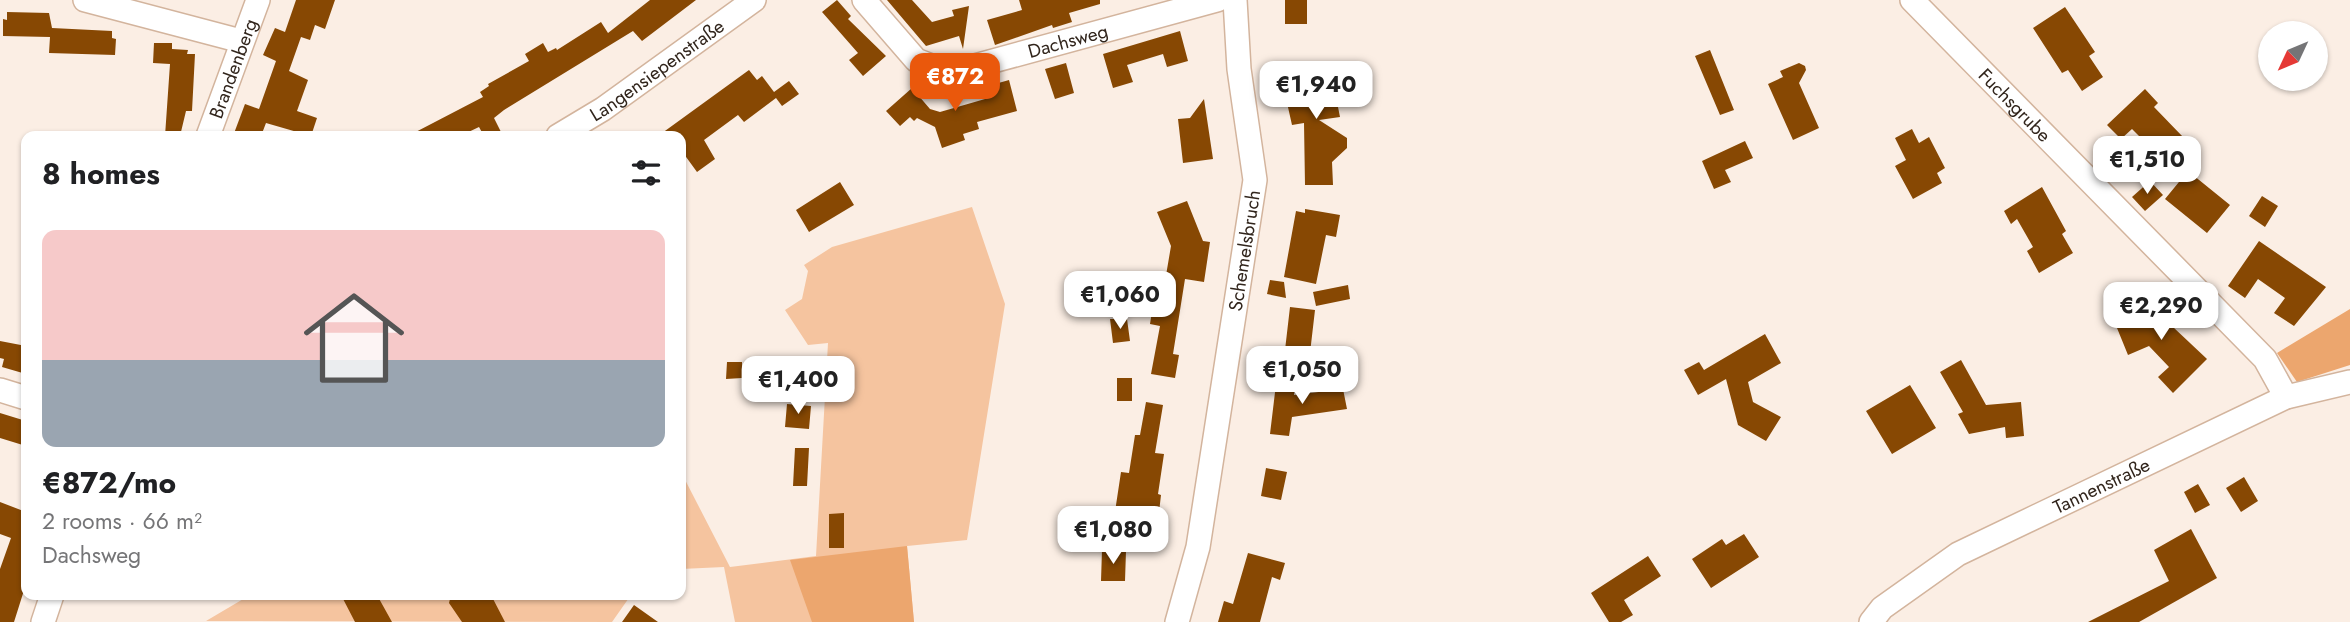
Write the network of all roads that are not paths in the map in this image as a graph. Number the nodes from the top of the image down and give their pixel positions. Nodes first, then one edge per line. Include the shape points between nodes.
1 (85, 0) edge
2 (258, 0) edge
3 (754, 0) edge
4 (864, 0) edge
5 (1217, 0) edge
6 (1235, 0) edge
7 (1912, 0) edge
8 (241, 41) junction
9 (210, 131) edge
10 (566, 131) edge
11 (2350, 382) edge
12 (0, 390) edge
13 (21, 396) edge
14 (2286, 397) junction
15 (50, 600) edge
16 (43, 622) edge
17 (1177, 622) edge
18 (1871, 622) edge

1 - 8 street
2 - 8 street, Brandenberg
3 - 10 street, Langensiepenstraße
4 - 5 street, Dachsweg via 916,60 949,73
6 - 17 street, Schemelsbruch via 1239,69 1255,180 1198,547
7 - 14 street, Fuchsgrube via 2266,359
8 - 9 street, Brandenberg
11 - 14 street, Tannenstraße
12 - 13 street
14 - 18 street, Tannenstraße via 1958,554 1882,608
15 - 16 street

